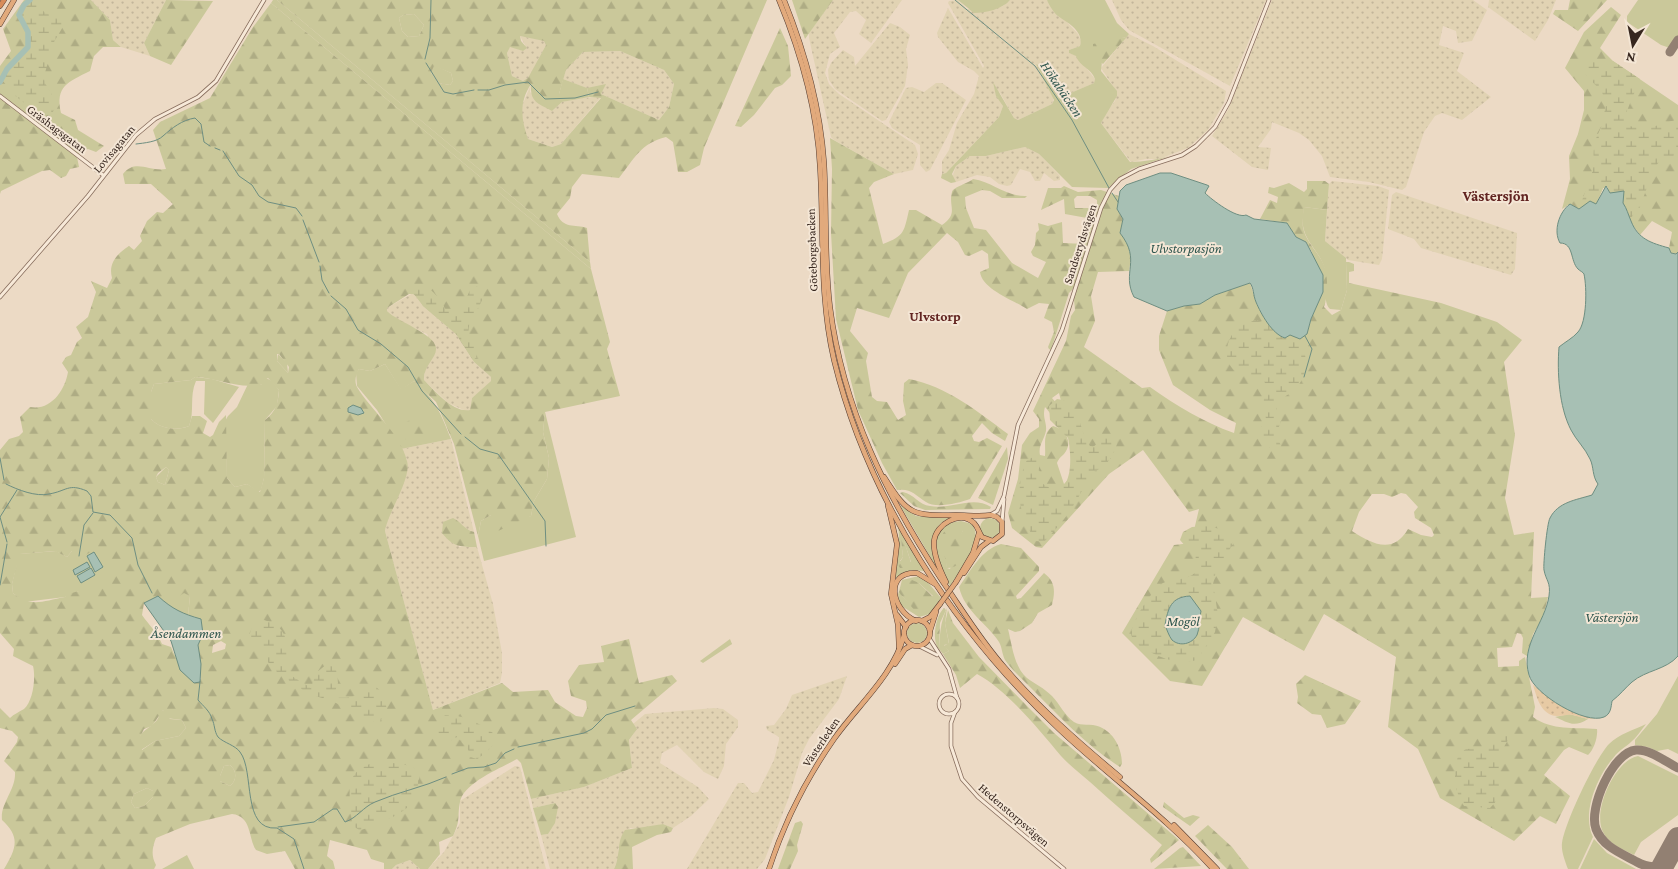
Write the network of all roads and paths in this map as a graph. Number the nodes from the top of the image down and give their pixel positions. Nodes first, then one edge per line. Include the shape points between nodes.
1 (4, 0) edge
2 (13, 0) edge
3 (264, 0) edge
4 (780, 0) edge
5 (784, 0) edge
6 (1269, 0) edge
7 (0, 6) edge
8 (0, 19) edge
9 (0, 24) edge
10 (0, 96) edge
11 (103, 175) junction
12 (0, 297) edge
13 (876, 466) junction
14 (885, 494) junction
15 (1004, 496) junction
16 (989, 515) junction
17 (1002, 522) junction
18 (979, 532) junction
19 (989, 541) junction
20 (956, 582) junction
21 (939, 587) junction
22 (953, 597) junction
23 (939, 606) junction
24 (895, 612) junction
25 (918, 621) junction
26 (906, 627) junction
27 (929, 632) junction
28 (904, 635) junction
29 (929, 638) junction
30 (912, 645) junction
31 (919, 646) junction
32 (898, 654) junction
33 (940, 657) junction
34 (953, 689) junction
35 (947, 695) junction
36 (957, 698) junction
37 (955, 712) junction
38 (945, 713) junction
39 (950, 723) junction
40 (770, 869) edge
41 (1064, 869) edge
42 (1215, 869) edge

1 - 7 highway
2 - 8 highway
2 - 9 highway
3 - 11 street, Lovisagatan via 216,81 193,101 145,126
4 - 14 highway, Göteborgsbacken via 801,61 815,124 820,170 823,284 834,360 855,429
5 - 13 highway, Göteborgsbacken via 807,66 820,125 828,285 835,342 853,411
6 - 15 street, Sandserydsvägen via 1229,102 1215,127 1189,151 1127,174 1110,190 1101,208 1061,333 1018,425
10 - 11 street, Gräshagsgatan
11 - 12 street, Lovisagatan
13 - 16 highway via 900,501 915,512 937,516
13 - 22 highway via 901,514
14 - 21 highway
14 - 24 highway via 897,544 891,594
15 - 16 street, Sandserydsvägen via 997,511
15 - 17 street, Sandserydsvägen
16 - 17 highway via 998,517
16 - 18 highway via 981,520
17 - 19 highway via 1002,534
18 - 19 highway
18 - 20 highway via 973,553
18 - 22 highway via 972,522 959,519 947,522 936,533 935,551
19 - 20 highway
20 - 23 highway, bridge
21 - 25 highway via 918,573 898,580 896,603 905,615
21 - 42 highway via 987,651 1029,699
22 - 42 highway via 988,647 1037,703 1164,815
23 - 25 highway via 928,619
23 - 27 highway
24 - 26 highway
24 - 32 highway
25 - 26 highway
25 - 27 highway via 928,626
26 - 28 highway
27 - 29 highway
28 - 30 highway
28 - 32 highway, Västerleden
29 - 31 highway
29 - 33 street
30 - 31 highway
30 - 40 highway, Västerleden via 825,757 795,810
31 - 33 street
32 - 40 highway, Västerleden via 810,776 792,810
33 - 34 street via 951,675
34 - 35 street
34 - 36 street
35 - 36 street
35 - 38 street via 939,703
36 - 37 street via 959,705
37 - 38 street
37 - 39 street, Hedenstorpsvägen
38 - 39 street
39 - 41 street, Hedenstorpsvägen via 952,751 962,779 978,797

